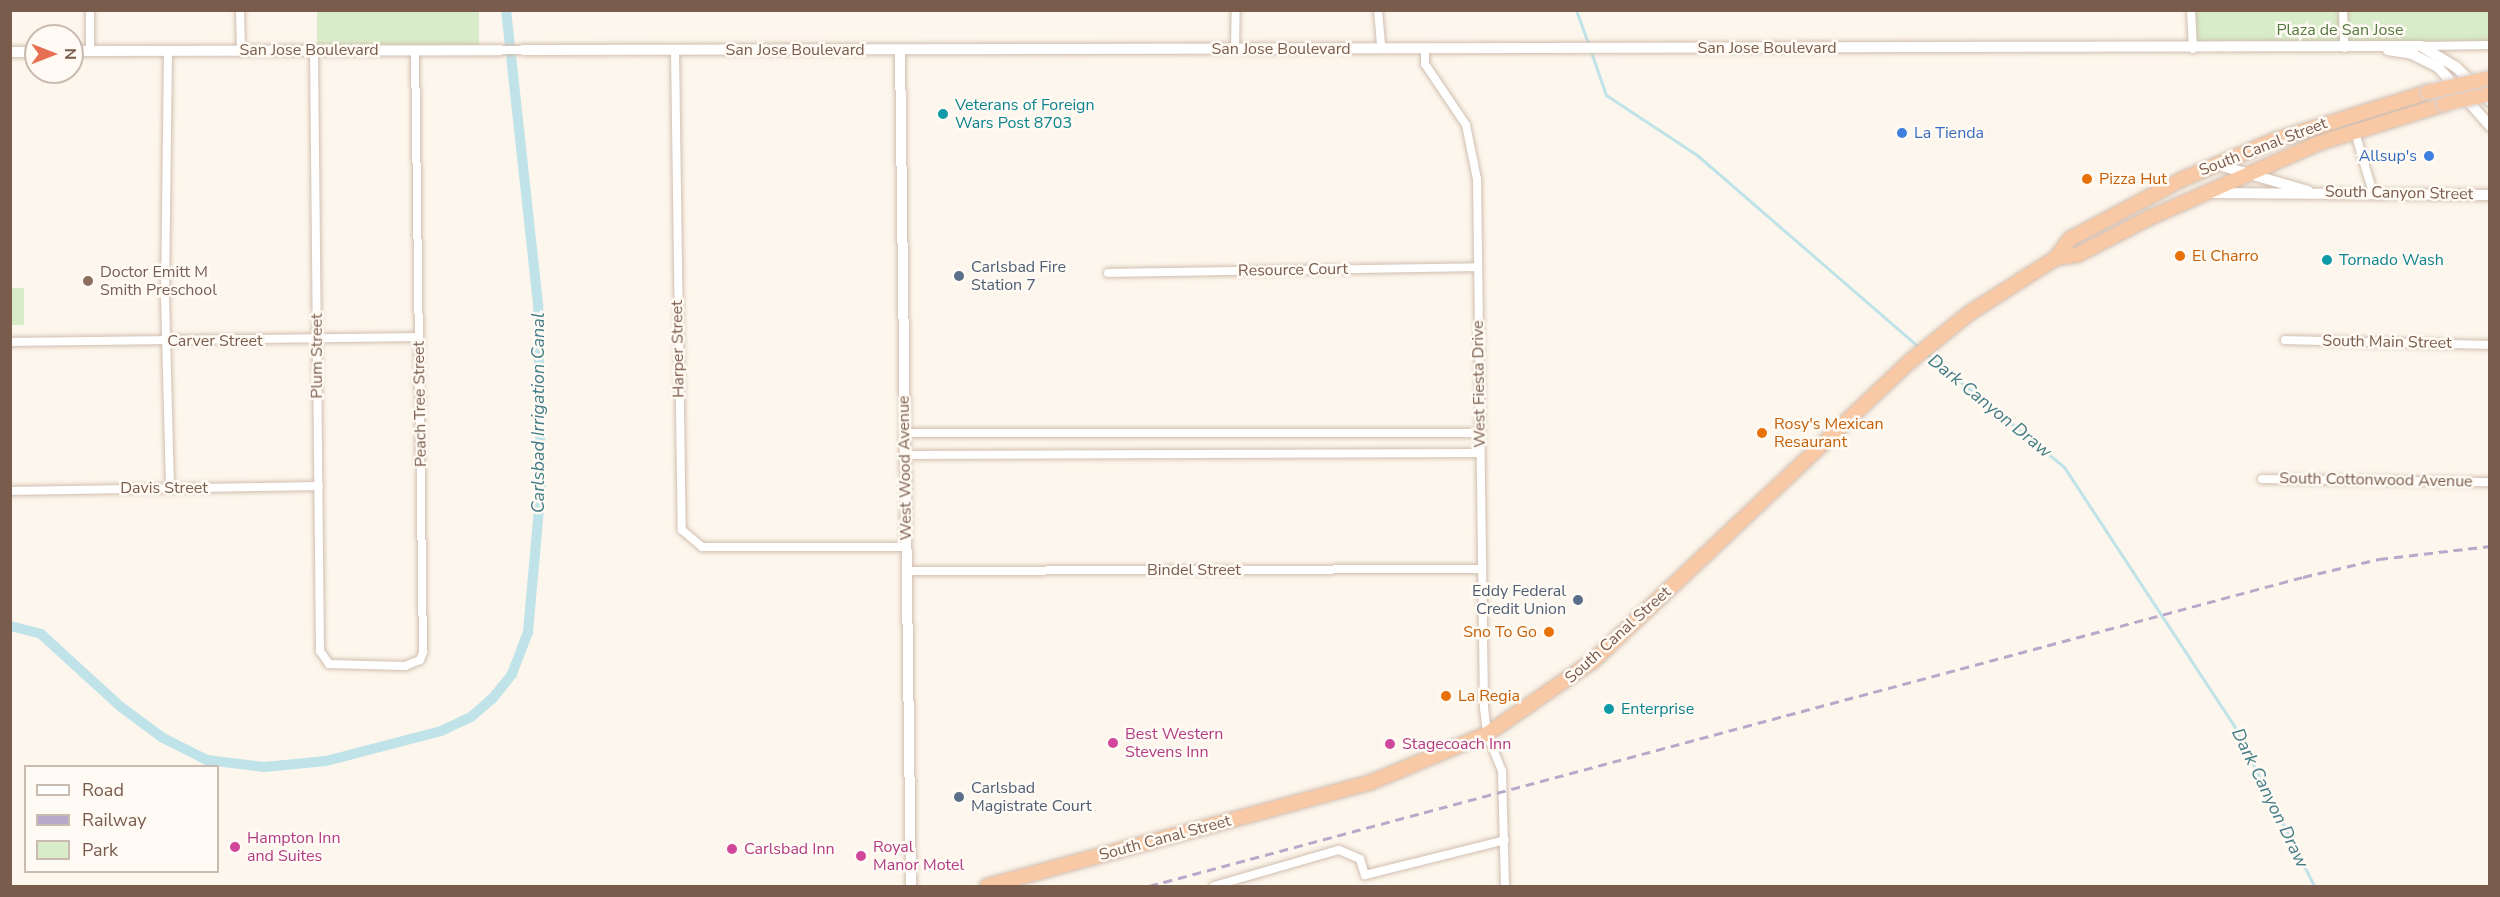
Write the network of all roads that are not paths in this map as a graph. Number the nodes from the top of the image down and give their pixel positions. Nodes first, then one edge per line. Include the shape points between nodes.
1 (90, 10) edge
2 (240, 10) edge
3 (1236, 10) edge
4 (1378, 10) edge
5 (2191, 10) edge
6 (2343, 10) edge
7 (2490, 45) edge
8 (2421, 46) junction
9 (1381, 48) junction
10 (1425, 48) junction
11 (2344, 48) junction
12 (1235, 49) junction
13 (2193, 49) junction
14 (2385, 49) junction
15 (241, 50) junction
16 (314, 50) junction
17 (500, 50) joint
18 (523, 50) joint
19 (900, 50) junction
20 (84, 51) edge
21 (90, 51) junction
22 (168, 51) junction
23 (415, 51) junction
24 (675, 51) junction
25 (2490, 78) edge
26 (2490, 94) edge
27 (2490, 101) edge
28 (2349, 114) junction
29 (2490, 126) edge
30 (2354, 130) junction
31 (2215, 164) junction
32 (2250, 173) junction
33 (2308, 191) junction
34 (2205, 193) junction
35 (2373, 193) junction
36 (2490, 195) edge
37 (2056, 258) junction
38 (1478, 267) junction
39 (1108, 273) dead end
40 (418, 337) junction
41 (316, 340) junction
42 (2284, 340) dead end
43 (10, 342) edge
44 (165, 342) junction
45 (2490, 345) edge
46 (905, 433) junction
47 (1479, 433) junction
48 (1480, 453) junction
49 (905, 455) junction
50 (2262, 479) dead end
51 (2490, 482) edge
52 (318, 486) junction
53 (170, 489) junction
54 (10, 491) edge
55 (906, 546) junction
56 (1481, 569) junction
57 (907, 571) junction
58 (326, 661) joint
59 (1487, 734) junction
60 (1505, 840) junction
61 (911, 886) edge
62 (987, 886) edge
63 (1214, 886) edge
64 (1505, 886) edge

1 - 21 street
2 - 15 street
3 - 12 street
4 - 9 street
5 - 13 street
6 - 11 street
7 - 8 street, San Jose Boulevard
8 - 14 street, San Jose Boulevard
8 - 27 street via 2457,67
9 - 10 street, San Jose Boulevard
9 - 12 street, San Jose Boulevard
10 - 13 street, San Jose Boulevard
10 - 38 street, West Fiesta Drive via 1425,64 1456,106 1472,141 1477,179
11 - 13 street, San Jose Boulevard
11 - 14 street, San Jose Boulevard
12 - 19 street, San Jose Boulevard
14 - 29 street via 2412,54 2438,67
15 - 16 street, San Jose Boulevard
15 - 22 street, San Jose Boulevard
16 - 23 street, San Jose Boulevard
16 - 41 street, Plum Street
17 - 18 street, San Jose Boulevard
17 - 23 street, San Jose Boulevard
18 - 24 street, San Jose Boulevard
19 - 24 street, San Jose Boulevard
19 - 46 street, West Wood Avenue
20 - 21 street, San Jose Boulevard
21 - 22 street, San Jose Boulevard
22 - 44 street
23 - 40 street, Peach Tree Street
24 - 55 street, Harper Street via 680,524 691,541 702,547
25 - 28 highway, South Canal Street, bridge
26 - 30 highway, South Canal Street, bridge
28 - 30 street
28 - 31 highway, South Canal Street
30 - 32 highway, South Canal Street
30 - 35 street
31 - 32 street, South Canyon Street
31 - 37 highway, South Canal Street via 2070,239
32 - 33 street, South Canyon Street
32 - 34 highway, South Canal Street
33 - 34 street, South Canyon Street via 2297,195
33 - 35 street, South Canyon Street
34 - 37 highway, South Canal Street via 2077,255
35 - 36 street, South Canyon Street
37 - 59 highway, South Canal Street via 1936,339 1834,430 1593,661
38 - 39 street, Resource Court
38 - 47 street, West Fiesta Drive
40 - 41 street, Carver Street
40 - 58 street, Peach Tree Street via 423,652 420,660 405,666 335,665
41 - 44 street, Carver Street
41 - 52 street, Plum Street
42 - 45 street, South Main Street
43 - 44 street, Carver Street
44 - 53 street
46 - 47 street
46 - 49 street, West Wood Avenue
47 - 48 street, West Fiesta Drive
48 - 49 street
48 - 56 street, West Fiesta Drive
49 - 55 street, West Wood Avenue
50 - 51 street, South Cottonwood Avenue
52 - 53 street, Davis Street
52 - 58 street, Plum Street via 320,651
53 - 54 street, Davis Street
55 - 57 street, West Wood Avenue
56 - 57 street, Bindel Street
56 - 59 street, West Fiesta Drive
57 - 61 street, West Wood Avenue
59 - 60 street, West Fiesta Drive via 1502,771
59 - 62 highway, South Canal Street via 1369,783
60 - 63 street via 1365,875 1360,859 1339,850
60 - 64 street, West Fiesta Drive

